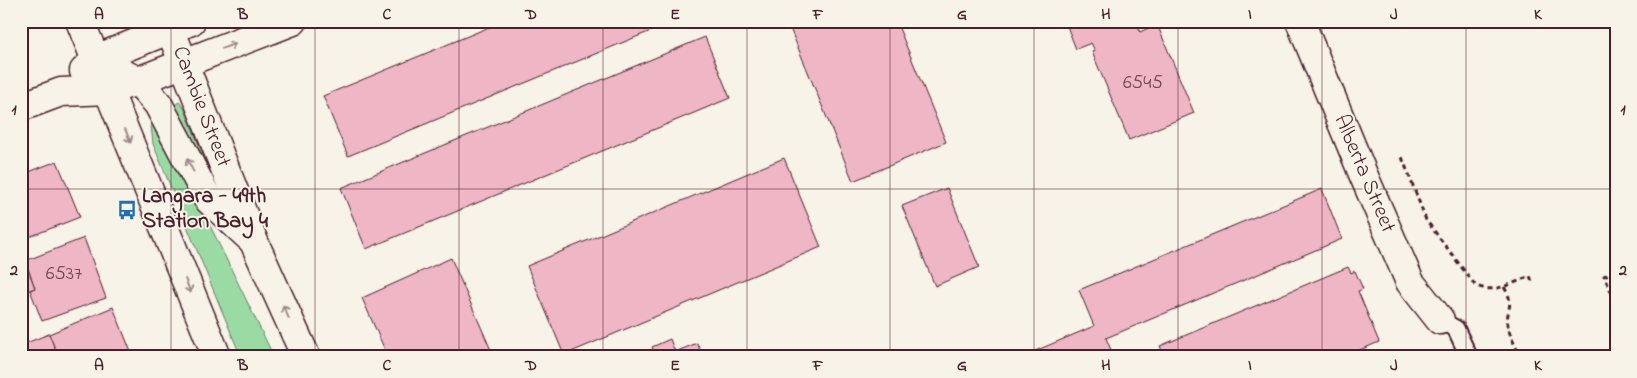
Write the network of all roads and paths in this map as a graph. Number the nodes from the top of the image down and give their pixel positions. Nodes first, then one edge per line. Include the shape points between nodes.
1 (80, 21) edge
2 (293, 21) edge
3 (1300, 21) edge
4 (176, 24) edge
5 (137, 30) edge
6 (96, 59) junction
7 (184, 64) junction
8 (138, 81) junction
9 (109, 90) junction
10 (61, 92) junction
11 (21, 106) edge
12 (1402, 157) dead end
13 (254, 242) junction
14 (1616, 271) edge
15 (1533, 284) dead end
16 (1504, 287) junction
17 (1616, 302) edge
18 (1440, 320) joint
19 (1423, 352) dead end
20 (217, 357) edge
21 (306, 357) edge
22 (1426, 357) edge
23 (1469, 357) edge
24 (1521, 357) edge

1 - 6 main road
7 -> 2 main road
3 - 18 main road, Alberta Street via 1410,282
4 - 5 main road
4 - 7 main road, Cambie Street
5 - 6 main road
5 - 7 main road
6 - 8 main road
6 - 9 main road
6 - 10 main road
7 - 8 main road
7 - 13 main road, Cambie Street
8 - 9 main road
13 -> 8 main road via 208,199 158,104
9 - 10 main road
9 -> 20 main road
10 - 11 main road
12 - 16 path via 1426,220 1475,285 1491,289
21 -> 13 main road, Cambie Street
14 - 17 path via 1604,276
15 - 16 path via 1530,276
16 - 24 path via 1511,300 1509,331
18 - 23 lane via 1456,329
19 - 22 path

